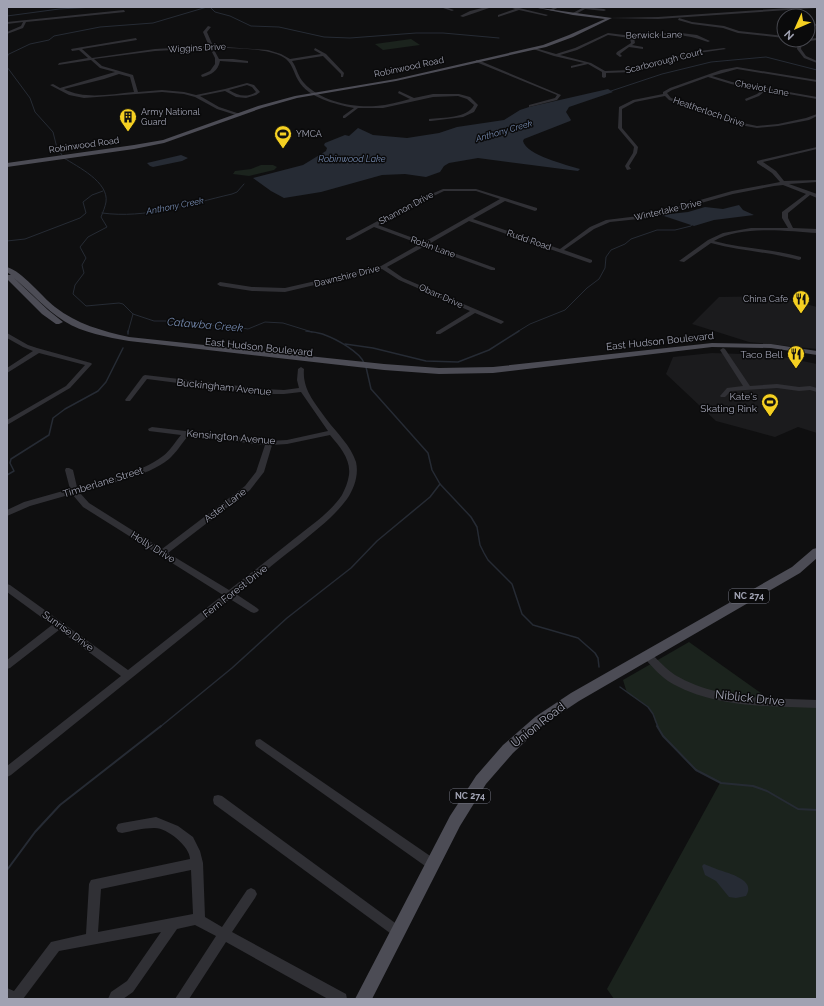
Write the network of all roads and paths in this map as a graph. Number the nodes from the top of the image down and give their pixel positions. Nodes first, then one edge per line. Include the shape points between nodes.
1 (442, 7) edge
2 (490, 7) edge
3 (511, 7) edge
4 (535, 7) edge
5 (557, 7) edge
6 (586, 7) edge
7 (811, 7) edge
8 (817, 7) edge
9 (519, 9) junction
10 (124, 10) dead end
11 (452, 10) dead end
12 (551, 10) junction
13 (604, 10) dead end
14 (776, 10) edge
15 (572, 14) junction
16 (546, 15) dead end
17 (462, 16) dead end
18 (499, 16) dead end
19 (676, 17) junction
20 (610, 18) junction
21 (25, 21) junction
22 (7, 23) edge
23 (209, 27) dead end
24 (670, 30) dead end
25 (7, 33) edge
26 (673, 34) junction
27 (776, 36) edge
28 (632, 37) junction
29 (136, 39) dead end
30 (708, 41) dead end
31 (212, 46) junction
32 (629, 46) junction
33 (642, 48) dead end
34 (799, 48) edge
35 (80, 49) junction
36 (315, 49) dead end
37 (535, 49) junction
38 (724, 49) dead end
39 (72, 50) dead end
40 (325, 55) junction
41 (555, 55) junction
42 (620, 56) dead end
43 (92, 59) junction
44 (218, 60) junction
45 (290, 60) junction
46 (477, 61) junction
47 (247, 62) dead end
48 (817, 62) edge
49 (60, 64) dead end
50 (586, 64) junction
51 (572, 67) dead end
52 (120, 72) junction
53 (202, 76) dead end
54 (342, 76) dead end
55 (708, 76) junction
56 (252, 79) dead end
57 (817, 80) edge
58 (248, 84) junction
59 (52, 85) dead end
60 (60, 89) junction
61 (765, 89) junction
62 (226, 90) junction
63 (399, 92) dead end
64 (136, 93) junction
65 (316, 93) junction
66 (664, 95) junction
67 (196, 96) junction
68 (817, 98) edge
69 (413, 99) junction
70 (746, 100) dead end
71 (530, 106) dead end
72 (357, 107) junction
73 (239, 114) junction
74 (817, 115) edge
75 (345, 117) dead end
76 (430, 120) dead end
77 (817, 148) edge
78 (7, 165) edge
79 (629, 169) dead end
80 (817, 181) edge
81 (783, 183) junction
82 (810, 193) junction
83 (817, 196) edge
84 (505, 199) junction
85 (535, 209) dead end
86 (468, 219) junction
87 (374, 225) junction
88 (791, 229) junction
89 (817, 231) edge
90 (348, 239) dead end
91 (710, 241) junction
92 (425, 244) junction
93 (560, 251) junction
94 (799, 258) dead end
95 (590, 261) dead end
96 (682, 261) dead end
97 (383, 267) junction
98 (7, 269) edge
99 (493, 269) dead end
100 (7, 276) edge
101 (220, 284) dead end
102 (474, 311) junction
103 (501, 322) dead end
104 (438, 333) dead end
105 (7, 335) edge
106 (39, 350) junction
107 (723, 350) junction
108 (817, 353) edge
109 (817, 359) edge
110 (336, 364) junction
111 (530, 367) junction
112 (301, 369) dead end
113 (7, 371) edge
114 (748, 388) junction
115 (302, 390) junction
116 (817, 390) edge
117 (723, 396) dead end
118 (128, 400) dead end
119 (7, 422) edge
120 (152, 429) dead end
121 (333, 432) junction
122 (186, 433) junction
123 (269, 443) junction
124 (69, 470) dead end
125 (75, 492) junction
126 (7, 513) edge
127 (817, 552) edge
128 (162, 553) junction
129 (7, 587) edge
130 (229, 595) junction
131 (254, 610) dead end
132 (59, 625) junction
133 (647, 655) junction
134 (7, 665) edge
135 (128, 676) junction
136 (817, 704) edge
137 (260, 743) dead end
138 (7, 772) edge
139 (218, 800) dead end
140 (122, 828) dead end
141 (197, 863) junction
142 (432, 864) junction
143 (251, 894) dead end
144 (199, 920) junction
145 (174, 923) junction
146 (398, 932) junction
147 (223, 934) junction
148 (92, 939) junction
149 (7, 994) edge
150 (16, 999) edge
151 (114, 999) edge
152 (181, 999) edge
153 (341, 999) edge
154 (363, 999) edge

1 - 11 street
2 - 17 street
3 - 9 street
4 - 12 main road
5 - 12 street
6 - 13 street
6 - 15 street
7 - 8 street, Robinwood Road
9 - 16 street
9 - 18 street
10 - 21 street
12 - 15 main road
14 - 19 street, Robinwood Road
15 - 20 main road
19 - 20 street, Robinwood Road
19 - 27 street via 692,23 713,25 743,33
20 - 37 main road, Robinwood Road via 567,38
21 - 22 street
21 - 25 street via 22,27
23 - 31 street via 205,32
24 - 26 street
26 - 28 street, Berwick Lane
26 - 30 street, Berwick Lane
28 - 32 street via 633,43
28 - 41 street, Berwick Lane via 608,34 576,49
29 - 35 street
31 - 43 street, Wiggins Drive
31 - 44 street
31 - 45 street, Wiggins Drive via 265,50 278,53
32 - 33 street
32 - 42 street via 619,52
34 - 48 street via 809,59
35 - 39 street
35 - 43 street
36 - 40 street
37 - 41 street
37 - 46 main road, Robinwood Road
38 - 50 street, Scarborough Court via 692,53 632,71 604,75 600,69
40 - 45 street
40 - 54 street via 343,74
41 - 50 street
43 - 49 street, Wiggins Drive
43 - 52 street via 101,67
44 - 47 street
44 - 53 street via 216,67 209,74
45 - 65 street via 301,83
46 - 65 main road, Robinwood Road via 396,80
46 - 71 street via 559,95 559,98
50 - 51 street
52 - 60 street
52 - 64 street via 132,76
55 - 57 street, Heatherloch Drive via 737,68
55 - 61 street, Cheviot Lane
55 - 66 street, Heatherloch Drive via 667,90
56 - 58 street
58 - 62 street
58 - 62 street via 258,92 255,95 243,97
59 - 60 street
60 - 64 street via 84,96
61 - 68 street, Cheviot Lane
61 - 70 street
62 - 67 street
63 - 69 street
64 - 67 street via 170,91
65 - 72 street via 336,103
65 - 73 main road, Robinwood Road
66 - 74 street, Heatherloch Drive via 674,101 752,126 771,127
66 - 79 street via 634,101 620,108 620,128 636,149 627,166
67 - 73 street via 218,108
69 - 72 street via 384,107
69 - 76 street via 430,95 452,95 467,98 476,105 474,111 465,115
72 - 75 street
73 - 78 main road, Robinwood Road via 164,141
77 - 81 street via 759,162 774,172
80 - 81 street, Winterlake Drive
81 - 82 street
81 - 93 street, Winterlake Drive via 756,187 646,217 598,224
82 - 83 street
82 - 88 street via 785,212
84 - 85 street, Shannon Drive
84 - 86 street, Dawnshire Drive
84 - 87 street, Shannon Drive via 470,189 443,190
86 - 92 street, Dawnshire Drive
86 - 93 street, Rudd Road
87 - 90 street, Shannon Drive
87 - 92 street, Robin Lane
88 - 89 street
88 - 91 street via 735,233
91 - 94 street via 730,247
91 - 96 street
92 - 97 street, Dawnshire Drive
92 - 99 street, Robin Lane
93 - 95 street, Rudd Road
97 - 101 street, Dawnshire Drive via 284,290 252,290
97 - 102 street, Obarr Drive via 401,279
98 - 110 main road, East Hudson Boulevard via 59,314 92,330 130,339
100 - 110 main road, East Hudson Boulevard via 52,318 97,337 141,346
102 - 103 street, Obarr Drive
102 - 104 street
105 - 106 street via 22,345
106 - 113 street
106 - 119 street via 88,364 68,387
107 - 109 main road, East Hudson Boulevard via 771,352
107 - 111 main road, East Hudson Boulevard
107 - 114 street
108 - 111 main road, East Hudson Boulevard via 771,346 712,345
110 - 111 main road, East Hudson Boulevard via 420,375 460,375
112 - 115 street
114 - 116 street via 777,386
114 - 117 street via 729,389
115 - 118 street, Buckingham Avenue via 268,392 145,377
115 - 121 street, Fern Forest Drive
120 - 122 street, Kensington Avenue
121 - 123 street, Kensington Avenue
121 - 130 street, Fern Forest Drive via 348,452 353,468 352,479 345,496 325,518
122 - 123 street, Kensington Avenue
122 - 125 street, Timberlane Street via 167,457 154,466
123 - 128 street, Aster Lane via 265,462 252,484
124 - 125 street, Holly Drive
125 - 126 street, Timberlane Street via 27,504
125 - 128 street, Holly Drive via 86,505
127 - 133 main road, Union Road / NC 274 via 796,570
128 - 130 street, Holly Drive
129 - 132 street, Sunrise Drive
130 - 131 street, Holly Drive
130 - 135 street, Fern Forest Drive
132 - 134 street
132 - 135 street, Sunrise Drive
133 - 136 street, Niblick Drive via 672,678 701,692 732,698
133 - 142 main road, Union Road / NC 274 via 554,710 508,749 470,796
135 - 138 street, Fern Forest Drive
137 - 142 street
139 - 146 street
140 - 141 street via 156,822 174,830 189,841
141 - 144 street
141 - 148 street via 95,884
142 - 146 main road, Union Road / NC 274
143 - 147 street
144 - 145 street
144 - 147 street
145 - 148 street
145 - 151 street via 129,987 117,994
146 - 154 main road, Union Road / NC 274
147 - 152 street
147 - 153 street
148 - 150 street via 55,946
149 - 150 street

